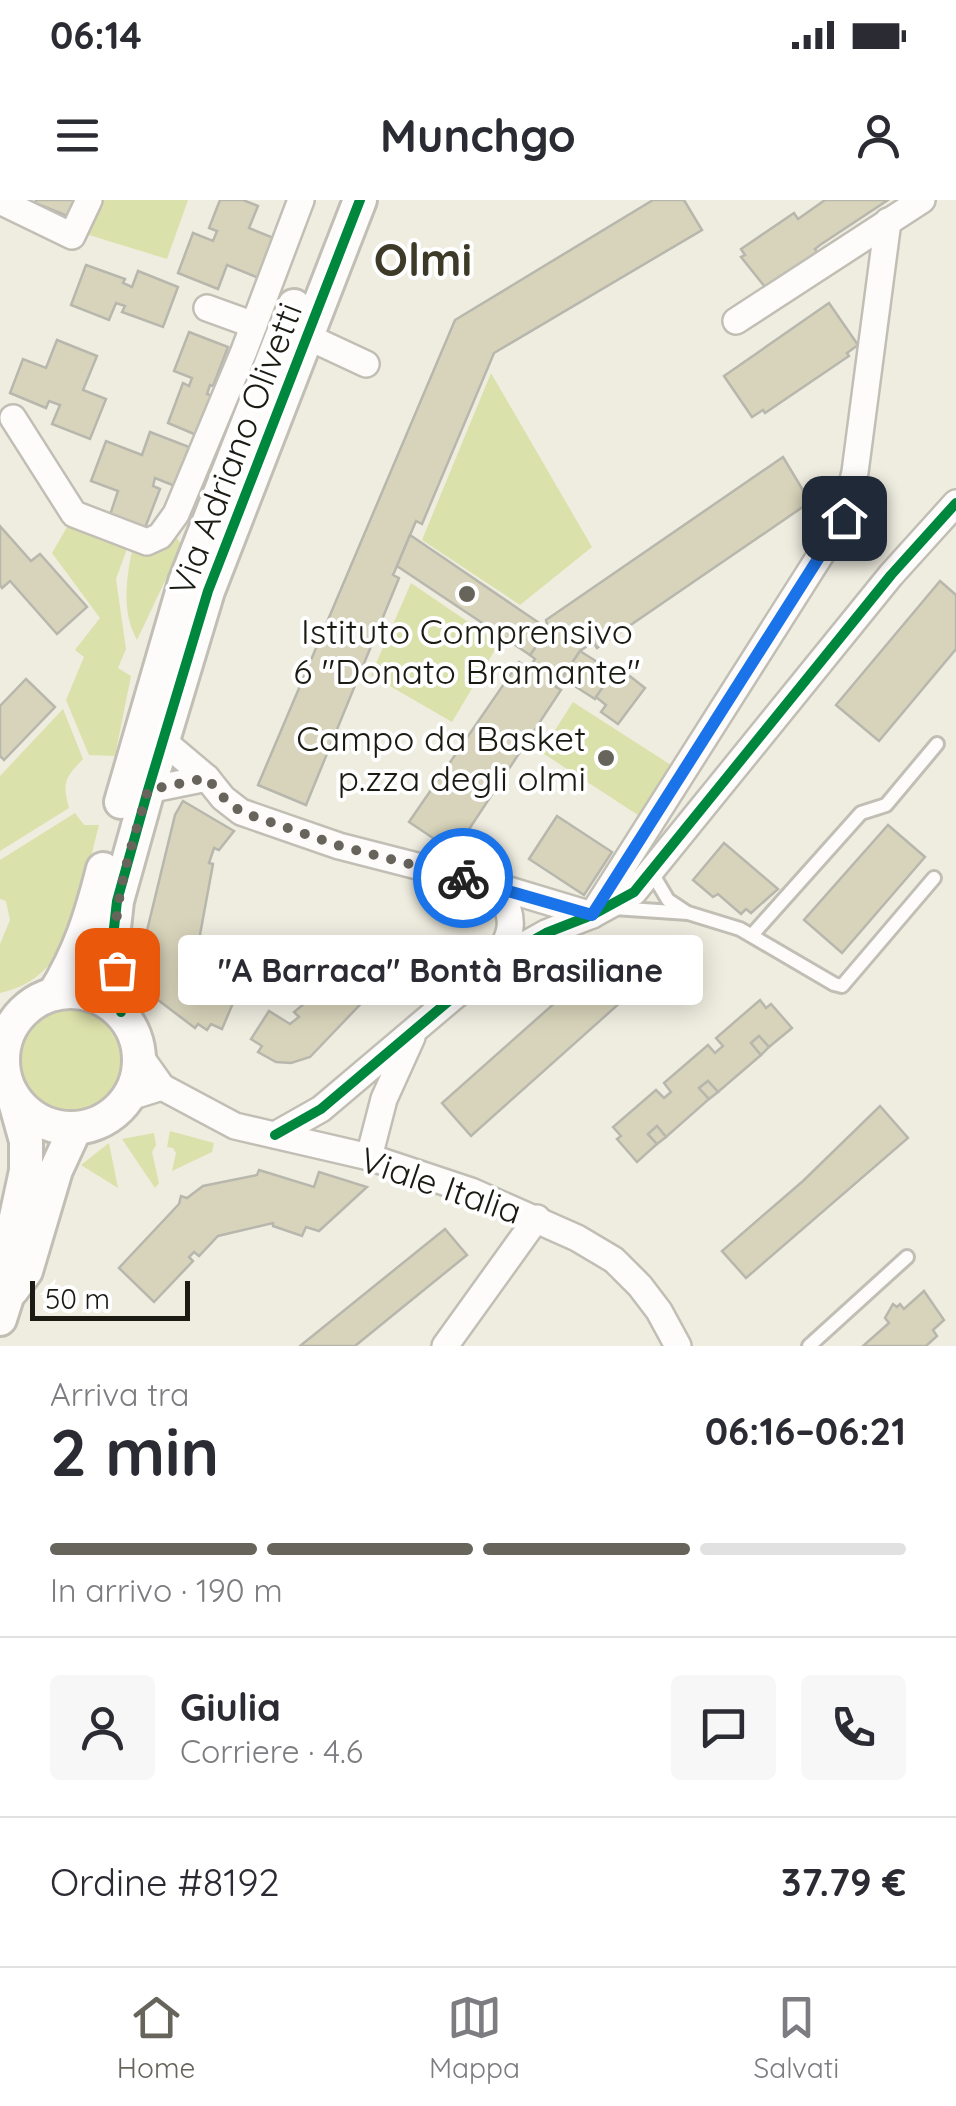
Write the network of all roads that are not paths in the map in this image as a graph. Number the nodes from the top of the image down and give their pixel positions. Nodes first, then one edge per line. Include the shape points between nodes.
1 (89, 200) edge
2 (301, 200) edge
3 (335, 200) edge
4 (360, 200) edge
5 (922, 200) edge
6 (0, 201) edge
7 (888, 221) junction
8 (207, 308) dead end
9 (736, 321) dead end
10 (254, 325) junction
11 (306, 336) junction
12 (366, 364) dead end
13 (12, 418) dead end
14 (956, 503) edge
15 (162, 740) junction
16 (937, 744) dead end
17 (207, 778) junction
18 (148, 790) junction
19 (652, 873) junction
20 (934, 878) dead end
21 (499, 887) junction
22 (600, 912) junction
23 (688, 914) junction
24 (752, 935) junction
25 (496, 961) junction
26 (28, 1004) edge
27 (121, 1012) junction
28 (414, 1032) junction
29 (140, 1056) junction
30 (6, 1082) edge
31 (162, 1087) junction
32 (130, 1097) junction
33 (74, 1129) junction
34 (275, 1136) junction
35 (369, 1157) junction
36 (537, 1218) junction
37 (907, 1258) dead end
38 (4, 1308) edge
39 (445, 1346) edge
40 (678, 1346) edge
41 (808, 1346) edge

1 - 6 street via 72,236
2 - 10 street
3 - 26 street, Via Adriano Olivetti via 186,582 89,924 75,960
4 - 11 street, Via Adriano Olivetti
5 - 7 street
7 - 9 street
7 - 22 street via 844,518
8 - 10 street
10 - 13 street via 176,514 148,542 74,514
11 - 12 street
11 - 15 street, Via Adriano Olivetti via 208,591
14 - 19 street
15 - 17 street
15 - 18 street, Via Adriano Olivetti
16 - 24 lane via 886,805 860,813
17 - 18 street
17 - 21 street via 241,812 340,846
18 - 27 street, Via Adriano Olivetti via 117,900 113,937
19 - 22 street
19 - 23 lane via 668,900
20 - 24 lane via 842,986
21 - 22 street
21 - 25 street via 512,914 510,936
22 - 23 lane
22 - 25 street
23 - 24 lane
25 - 28 street
26 - 27 street via 82,992
26 - 30 street via 4,1048
27 - 29 street
28 - 34 street via 321,1109
28 - 35 street via 384,1099
29 - 31 street, Viale Italia
29 - 32 street
30 - 33 street via 42,1122
30 - 38 street via 26,1141 26,1172
31 - 32 street
31 - 34 street, Viale Italia via 235,1126
32 - 33 street via 100,1122
33 - 38 street via 26,1270
34 - 35 street, Viale Italia
35 - 36 street, Viale Italia
36 - 39 street
36 - 40 street, Viale Italia via 614,1260 660,1312
37 - 41 lane

